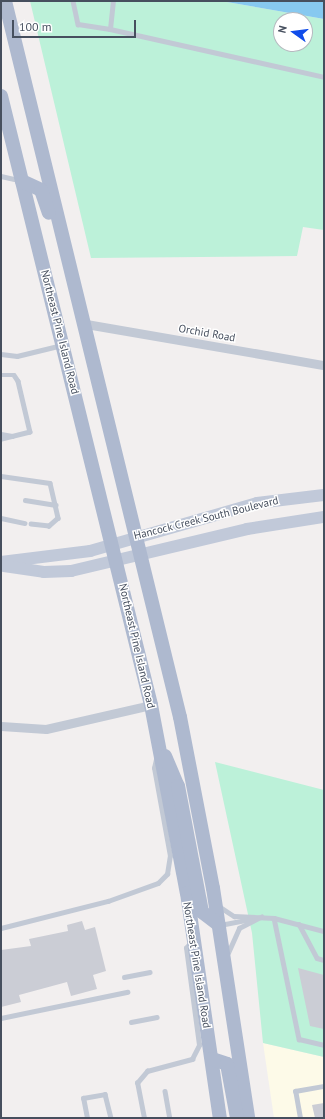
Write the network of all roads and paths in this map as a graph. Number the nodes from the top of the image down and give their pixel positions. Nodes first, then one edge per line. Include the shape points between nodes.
1 (5, 1) edge
2 (73, 1) edge
3 (113, 1) edge
4 (110, 29) junction
5 (324, 77) edge
6 (1, 96) edge
7 (1, 176) edge
8 (22, 181) junction
9 (86, 324) junction
10 (63, 345) junction
11 (1, 354) edge
12 (324, 365) edge
13 (1, 375) edge
14 (100, 383) junction
15 (1, 434) edge
16 (12, 436) junction
17 (1, 439) edge
18 (1, 476) edge
19 (324, 495) edge
20 (25, 500) dead end
21 (56, 505) junction
22 (324, 517) edge
23 (1, 518) edge
24 (24, 523) dead end
25 (31, 524) dead end
26 (137, 534) junction
27 (112, 542) junction
28 (142, 554) junction
29 (117, 560) junction
30 (1, 562) edge
31 (1, 566) edge
32 (150, 705) junction
33 (1, 726) edge
34 (159, 750) junction
35 (215, 902) junction
36 (262, 917) junction
37 (274, 918) junction
38 (299, 924) junction
39 (219, 926) junction
40 (1, 928) edge
41 (324, 931) edge
42 (194, 940) junction
43 (225, 960) junction
44 (324, 960) edge
45 (150, 972) dead end
46 (124, 977) dead end
47 (126, 992) dead end
48 (157, 1017) dead end
49 (1, 1018) edge
50 (131, 1022) dead end
51 (324, 1045) edge
52 (212, 1059) junction
53 (324, 1086) edge
54 (165, 1091) dead end
55 (87, 1118) edge
56 (111, 1118) edge
57 (144, 1118) edge
58 (170, 1118) edge
59 (220, 1118) edge
60 (237, 1118) edge
61 (248, 1118) edge
62 (300, 1118) edge

1 - 9 main road, Northeast Pine Island Road
2 - 4 lane via 78,24
3 - 4 lane
4 - 5 lane
6 - 8 main road, Northeast Pine Island Road
7 - 8 lane
8 - 10 main road, Northeast Pine Island Road
8 - 14 main road, Northeast Pine Island Road via 34,185 45,198 86,358
9 - 12 street, Orchid Road
9 - 14 main road, Northeast Pine Island Road
10 - 11 lane via 33,354
10 - 27 main road, Northeast Pine Island Road
13 - 16 lane via 14,375 18,381 30,432
14 - 26 main road, Northeast Pine Island Road
15 - 16 lane
16 - 17 lane
18 - 21 lane via 50,483
19 - 26 street, Hancock Creek South Boulevard via 275,499
20 - 21 lane
21 - 25 lane via 58,514 55,522
22 - 28 street, Hancock Creek South Boulevard via 246,529
23 - 24 lane
26 - 27 street, Hancock Creek South Boulevard
26 - 28 main road, Northeast Pine Island Road
27 - 29 main road, Northeast Pine Island Road
27 - 30 street, Hancock Creek South Boulevard via 90,551
28 - 29 street, Hancock Creek South Boulevard
28 - 35 main road, Northeast Pine Island Road via 180,717
29 - 31 street, Hancock Creek South Boulevard via 57,572
29 - 32 main road, Northeast Pine Island Road
32 - 33 street via 46,729
32 - 34 main road, Northeast Pine Island Road
34 - 39 main road via 172,769 178,786 202,912
34 - 40 lane via 154,768 169,862 167,874 158,883 132,894
34 - 42 main road, Northeast Pine Island Road
35 - 36 lane via 234,916
35 - 39 main road, Northeast Pine Island Road
36 - 37 lane
36 - 39 lane
36 - 43 lane via 239,928
37 - 38 lane
37 - 51 lane via 299,1039
38 - 41 lane
38 - 44 lane via 317,958
39 - 43 main road, Northeast Pine Island Road
42 - 52 main road, Northeast Pine Island Road
42 - 57 lane via 186,948 199,1045 192,1059 147,1071 137,1083
43 - 61 main road, Northeast Pine Island Road
45 - 46 lane
47 - 49 lane
48 - 50 lane
52 - 59 main road, Northeast Pine Island Road
52 - 60 main road via 227,1064
53 - 62 lane via 295,1092
54 - 58 lane
55 - 56 lane via 83,1098 105,1094

